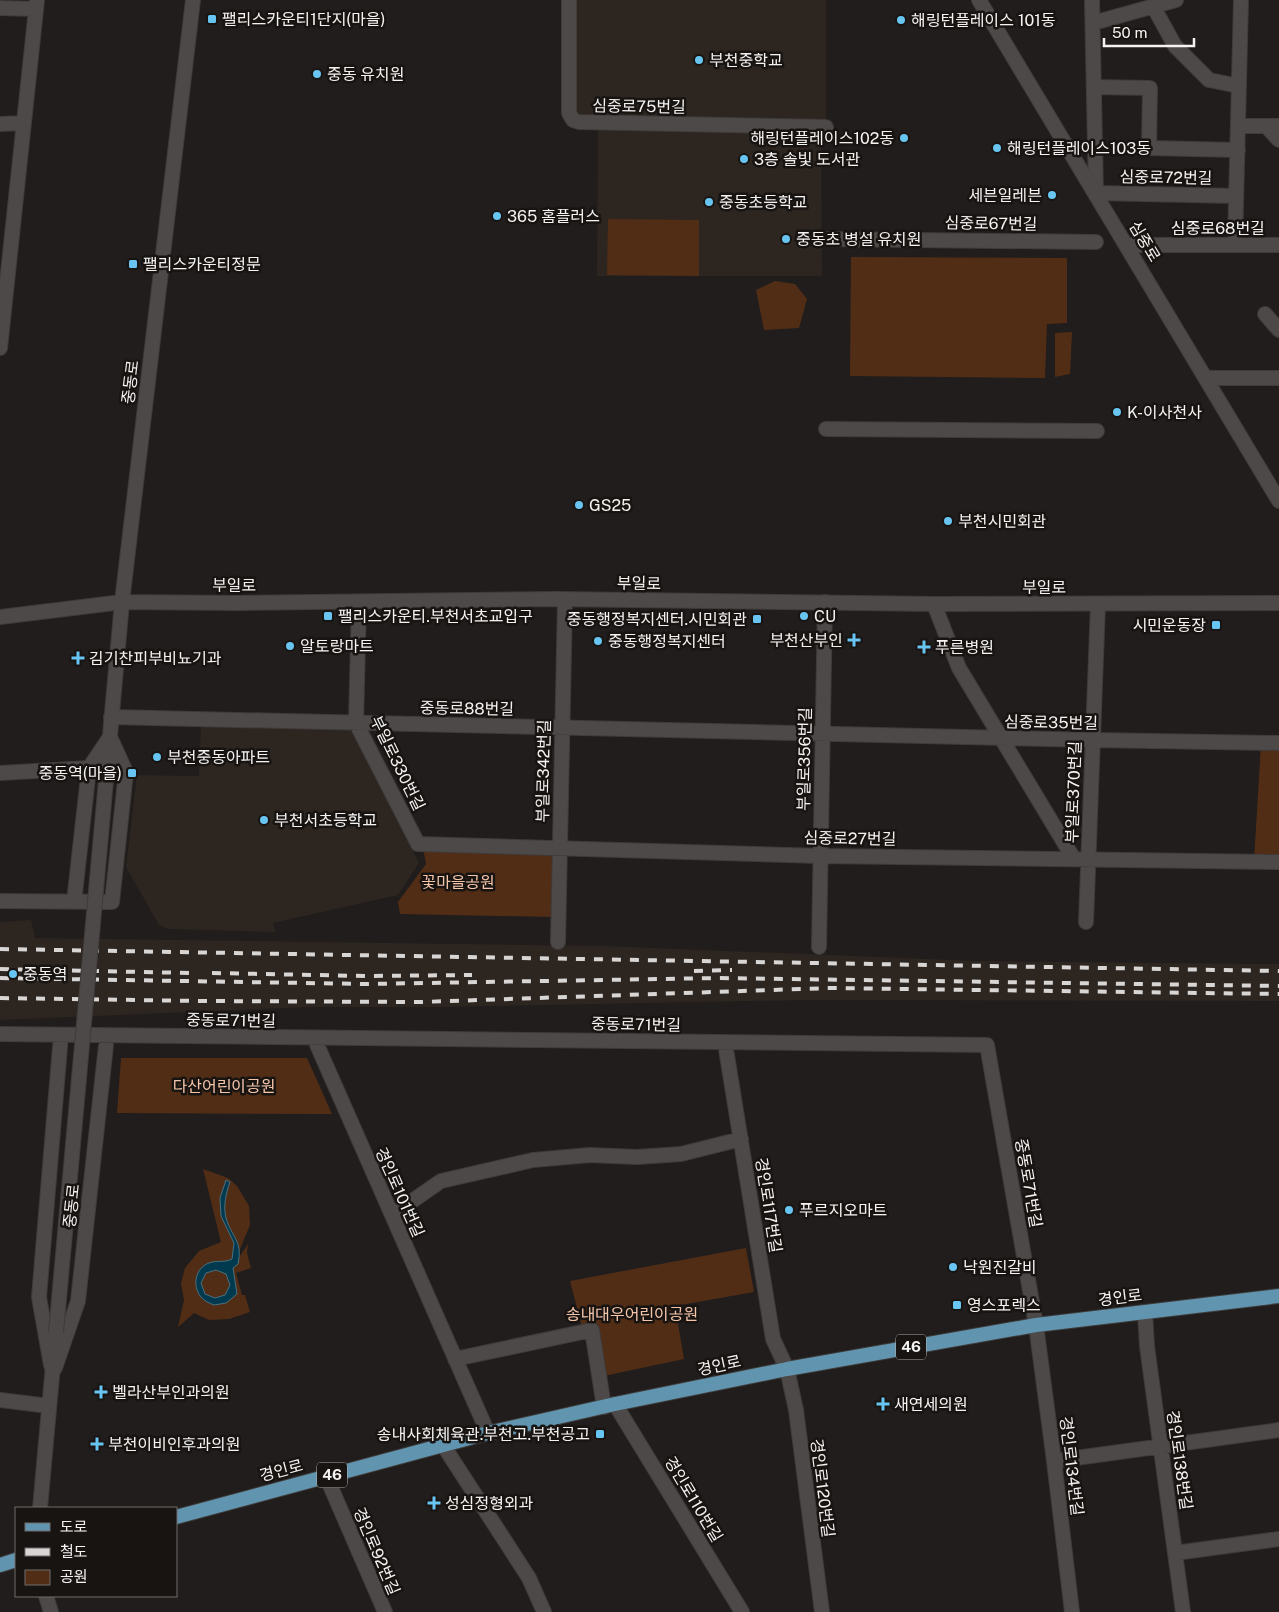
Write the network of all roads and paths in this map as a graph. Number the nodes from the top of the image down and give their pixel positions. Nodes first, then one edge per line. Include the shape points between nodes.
1 (193, 0) edge
2 (569, 0) edge
3 (979, 0) edge
4 (1092, 0) edge
5 (1176, 0) edge
6 (1241, 0) edge
7 (36, 4) edge
8 (1153, 6) junction
9 (0, 8) edge
10 (1093, 23) junction
11 (1239, 86) junction
12 (1094, 87) junction
13 (24, 123) junction
14 (0, 124) edge
15 (1238, 126) junction
16 (1273, 126) edge
17 (826, 127) dead end
18 (1279, 140) edge
19 (1238, 150) junction
20 (1096, 193) junction
21 (1236, 196) junction
22 (6, 236) edge
23 (826, 238) dead end
24 (1096, 242) dead end
25 (1235, 244) junction
26 (1127, 245) junction
27 (1279, 245) edge
28 (1265, 314) dead end
29 (1279, 330) edge
30 (0, 348) edge
31 (1206, 378) junction
32 (1279, 378) edge
33 (826, 429) dead end
34 (1097, 431) dead end
35 (1275, 486) edge
36 (1279, 501) edge
37 (565, 600) junction
38 (122, 602) junction
39 (359, 602) junction
40 (825, 602) junction
41 (934, 604) junction
42 (1098, 604) junction
43 (1279, 604) edge
44 (0, 617) edge
45 (112, 717) junction
46 (356, 723) junction
47 (561, 728) junction
48 (822, 734) junction
49 (110, 737) junction
50 (1002, 738) junction
51 (1093, 740) junction
52 (1279, 743) edge
53 (89, 768) junction
54 (0, 773) edge
55 (420, 844) joint
56 (559, 848) junction
57 (820, 856) junction
58 (1081, 860) junction
59 (1279, 862) edge
60 (0, 901) edge
61 (74, 902) junction
62 (1086, 922) dead end
63 (558, 942) dead end
64 (819, 947) dead end
65 (0, 1034) edge
66 (61, 1035) junction
67 (106, 1036) junction
68 (314, 1038) junction
69 (725, 1043) junction
70 (741, 1139) junction
71 (392, 1215) junction
72 (1279, 1296) edge
73 (1145, 1312) junction
74 (1036, 1325) junction
75 (455, 1359) junction
76 (787, 1369) junction
77 (52, 1376) junction
78 (0, 1400) edge
79 (50, 1406) junction
80 (610, 1406) junction
81 (1279, 1430) edge
82 (488, 1433) junction
83 (443, 1445) junction
84 (1160, 1446) junction
85 (1054, 1461) junction
86 (326, 1476) junction
87 (40, 1507) edge
88 (178, 1516) edge
89 (1279, 1539) edge
90 (1175, 1553) junction
91 (15, 1560) edge
92 (0, 1564) edge
93 (46, 1597) edge
94 (51, 1612) edge
95 (385, 1612) edge
96 (544, 1612) edge
97 (742, 1612) edge
98 (822, 1612) edge
99 (1072, 1612) edge
100 (1183, 1612) edge

1 - 38 street, 중동로
2 - 17 street, 심중로75번길 via 569,113 573,120
3 - 20 street, 심중로
4 - 10 street
5 - 8 street
6 - 11 street
7 - 9 street
7 - 13 street
8 - 10 street
8 - 11 street via 1175,46 1209,80
10 - 12 street
11 - 15 street
12 - 19 street via 1150,88 1149,148
12 - 20 street
13 - 14 street
13 - 22 street
15 - 16 street
15 - 19 street
16 - 18 street
19 - 21 street
20 - 21 street, 심중로72번길
20 - 26 street, 심중로
21 - 25 street
22 - 30 street
23 - 24 street, 심중로67번길
25 - 26 street, 심중로68번길
25 - 27 street, 심중로68번길
26 - 31 street, 심중로
28 - 29 street
31 - 32 street
31 - 35 street, 심중로
33 - 34 street
35 - 36 street, 심중로
37 - 39 street, 부일로
37 - 40 street, 부일로
37 - 47 street, 부일로342번길
38 - 39 street, 부일로
38 - 44 street, 부일로
38 - 45 street, 중동로
39 - 46 street, 부일로330번길
40 - 41 street, 부일로
40 - 48 street, 부일로356번길
41 - 42 street, 부일로
41 - 50 street via 959,668
42 - 43 street, 부일로
42 - 51 street, 부일로370번길
45 - 46 street, 중동로88번길
45 - 49 street, 중동로
46 - 47 street, 중동로88번길
46 - 55 street, 부일로330번길
47 - 48 street, 중동로88번길
47 - 56 street, 부일로342번길
48 - 50 street, 심중로35번길
48 - 57 street, 부일로356번길
49 - 53 street
49 - 61 street via 126,772 112,902
49 - 77 street, 중동로, bridge
50 - 51 street, 심중로35번길
50 - 58 street
51 - 52 street, 심중로35번길
51 - 58 street, 부일로370번길
53 - 54 street
53 - 61 street
55 - 56 street, 심중로27번길
56 - 57 street, 심중로27번길
56 - 63 street, 부일로342번길
57 - 58 street, 심중로27번길
57 - 64 street, 부일로356번길
58 - 59 street, 심중로27번길
58 - 62 street, 부일로370번길
60 - 61 street
65 - 66 street, 중동로71번길
66 - 67 street, 중동로71번길
66 - 77 street, 중동로 via 39,1297
67 - 68 street, 중동로71번길
67 - 77 street, 중동로 via 78,1301
68 - 69 street, 중동로71번길
68 - 71 street, 경인로101번길
69 - 70 street, 경인로117번길
69 - 74 street, 중동로71번길 via 987,1045
70 - 71 street via 681,1154 637,1157 590,1155 534,1160 441,1181
70 - 76 street, 경인로117번길 via 773,1339
71 - 75 street, 경인로101번길
72 - 73 main road, 경인로 / 46
73 - 74 main road, 경인로 / 46
73 - 84 street, 경인로138번길
74 - 76 main road, 경인로 / 46
74 - 85 street, 경인로134번길
75 - 80 street via 592,1330
75 - 82 street, 경인로101번길
76 - 80 main road, 경인로 / 46
76 - 98 street, 경인로120번길 via 796,1410
77 - 79 street, 중동로
78 - 79 street
79 - 87 street, 중동로
80 - 82 main road, 경인로 / 46
80 - 97 street, 경인로110번길
81 - 84 street
82 - 83 main road, 경인로 / 46
83 - 86 main road, 경인로 / 46
83 - 96 street via 529,1578
84 - 85 street
84 - 90 street, 경인로138번길
85 - 99 street, 경인로134번길
86 - 88 main road, 경인로 / 46
86 - 95 street, 경인로92번길
89 - 90 street
90 - 100 street, 경인로138번길
91 - 92 main road
93 - 94 street

